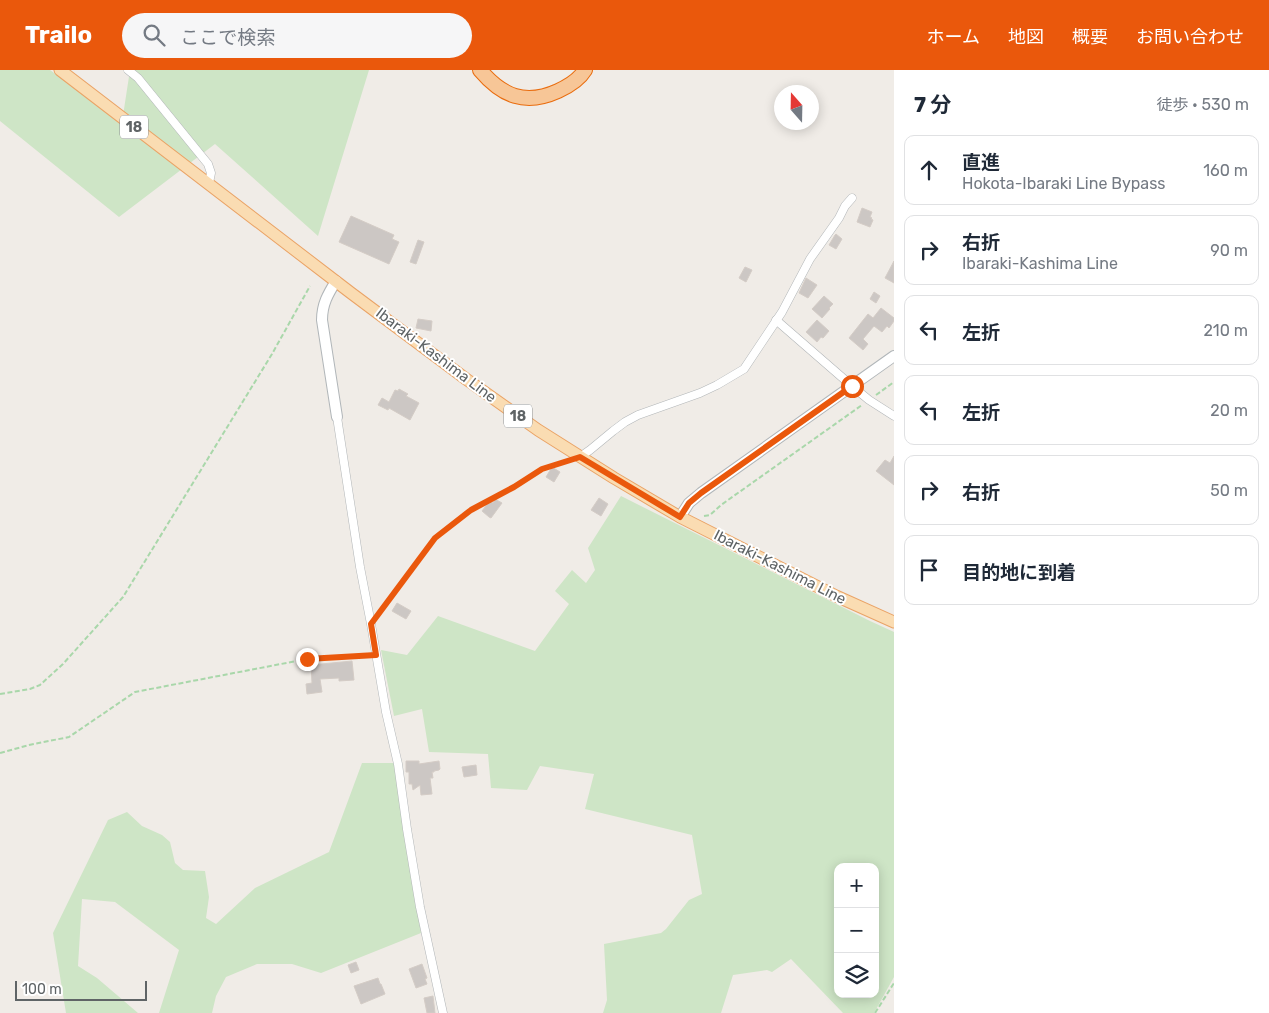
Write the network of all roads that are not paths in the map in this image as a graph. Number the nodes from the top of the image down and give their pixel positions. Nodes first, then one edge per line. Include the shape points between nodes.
1 (60, 70) edge
2 (480, 70) edge
3 (585, 70) edge
4 (131, 71) edge
5 (209, 183) junction
6 (852, 198) dead end
7 (336, 281) junction
8 (776, 320) junction
9 (894, 356) edge
10 (852, 386) junction
11 (894, 416) edge
12 (337, 417) joint
13 (580, 457) junction
14 (680, 517) junction
15 (894, 622) edge
16 (443, 1013) edge

1 - 5 main road, Ibaraki-Kashima Line / 18
2 - 3 highway via 492,83 520,98 553,94 582,76
4 - 5 street via 208,164 212,173
5 - 7 main road, Ibaraki-Kashima Line / 18
6 - 8 street via 810,259
7 - 12 main road via 324,301 322,320
7 - 13 main road, Ibaraki-Kashima Line / 18 via 480,389
8 - 10 street
8 - 13 street via 744,369 700,393 638,415
9 - 10 main road
10 - 11 street
10 - 14 main road via 701,493
12 - 16 street via 421,914
13 - 14 main road, Ibaraki-Kashima Line / 18
14 - 15 main road, Ibaraki-Kashima Line / 18

